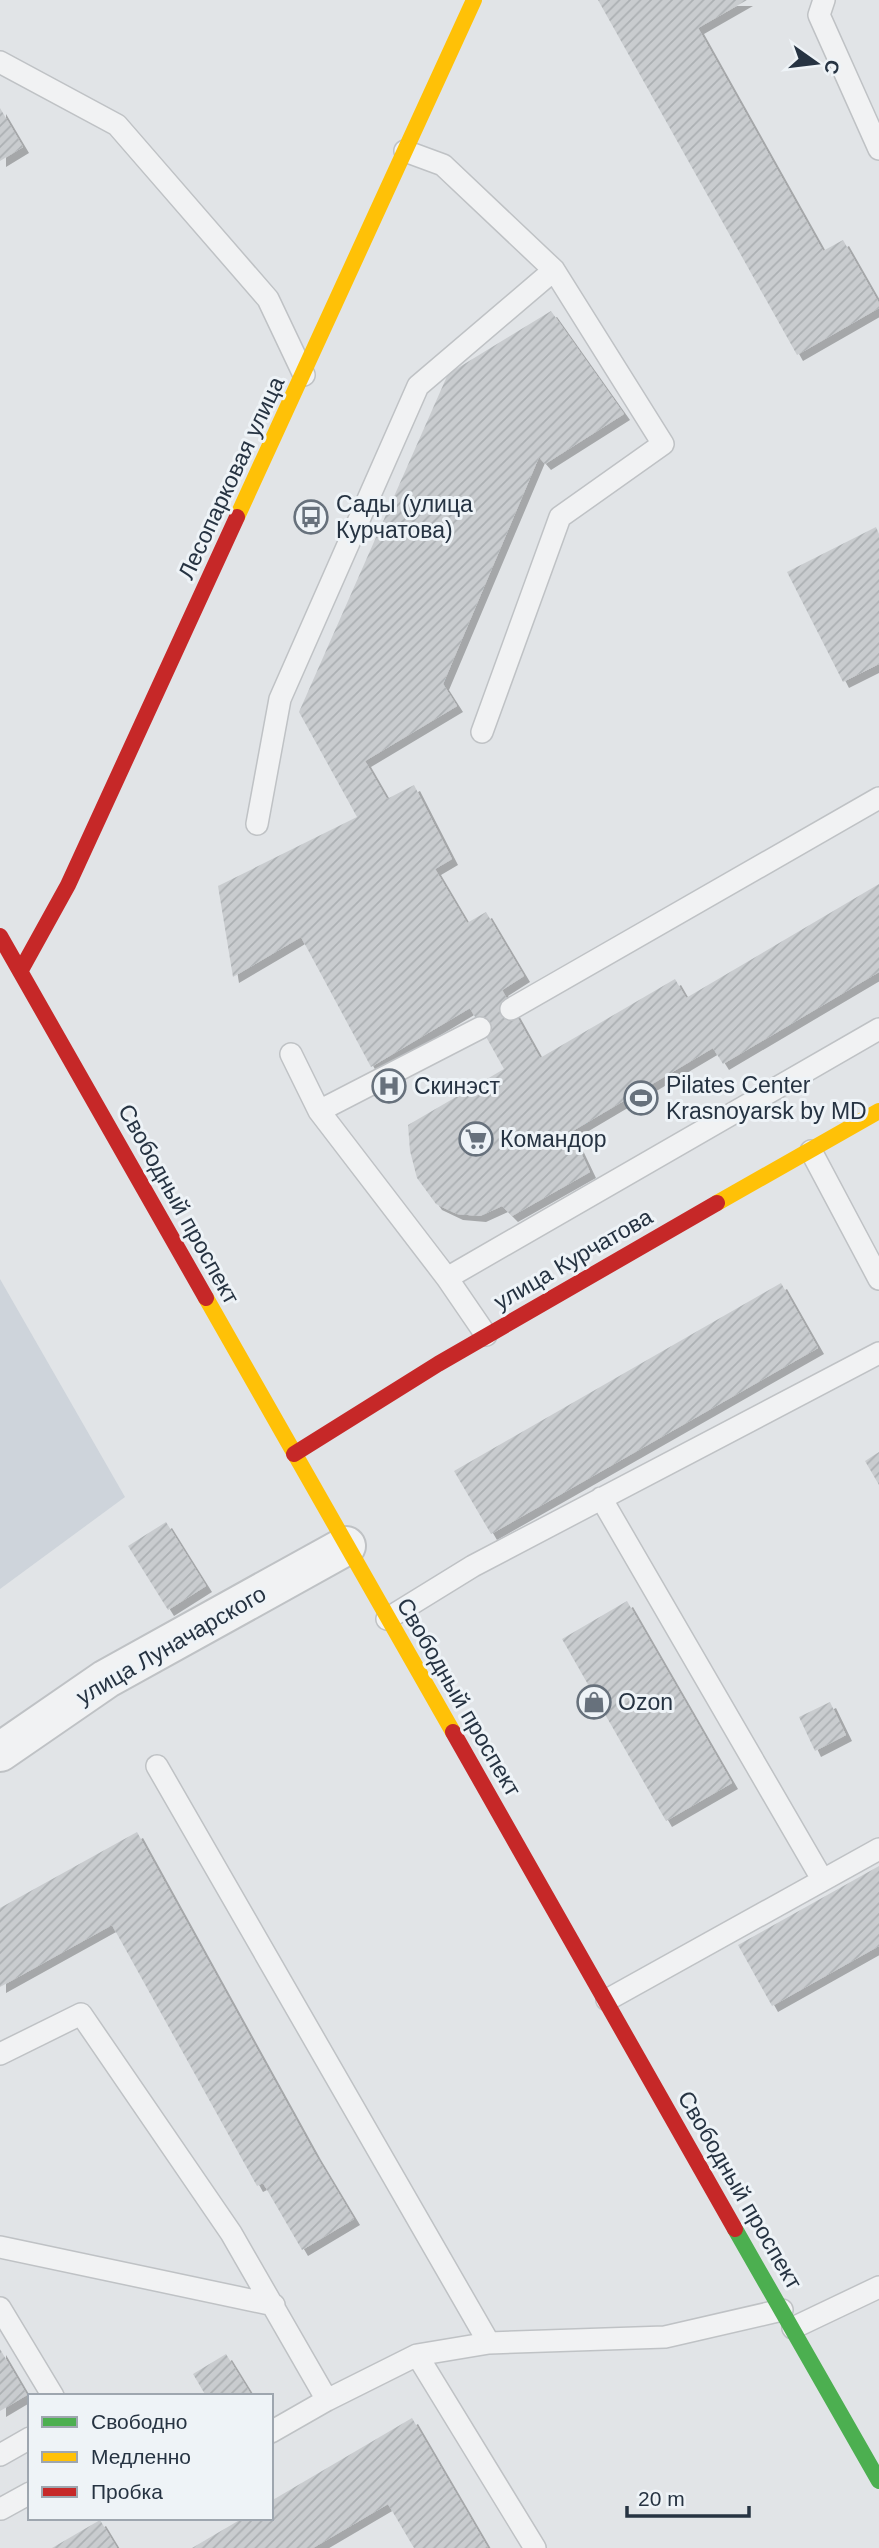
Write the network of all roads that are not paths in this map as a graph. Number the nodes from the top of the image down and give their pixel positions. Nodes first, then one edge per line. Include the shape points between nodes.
1 (474, 0) edge
2 (824, 0) edge
3 (0, 62) edge
4 (879, 149) edge
5 (405, 151) junction
6 (554, 270) junction
7 (304, 374) junction
8 (482, 732) dead end
9 (879, 798) edge
10 (257, 824) dead end
11 (0, 936) edge
12 (21, 970) junction
13 (511, 1009) dead end
14 (480, 1028) dead end
15 (879, 1029) edge
16 (292, 1054) dead end
17 (318, 1111) junction
18 (879, 1111) edge
19 (811, 1150) junction
20 (447, 1278) junction
21 (879, 1279) edge
22 (486, 1335) junction
23 (879, 1353) edge
24 (294, 1454) junction
25 (601, 1498) junction
26 (346, 1546) junction
27 (387, 1619) junction
28 (0, 1752) edge
29 (158, 1766) dead end
30 (879, 1849) edge
31 (821, 1879) junction
32 (607, 2000) junction
33 (0, 2054) edge
34 (0, 2247) edge
35 (879, 2287) edge
36 (274, 2305) junction
37 (0, 2308) edge
38 (787, 2319) junction
39 (489, 2343) junction
40 (417, 2355) junction
41 (52, 2394) edge
42 (327, 2400) junction
43 (273, 2431) edge
44 (28, 2439) edge
45 (0, 2455) edge
46 (879, 2481) edge
47 (28, 2494) edge
48 (1, 2509) edge
49 (535, 2548) edge

1 - 5 main road, Лесопарковая улица
2 - 4 lane via 819,15
3 - 7 lane via 117,125 268,299
5 - 6 lane via 443,165
5 - 7 main road, Лесопарковая улица
6 - 8 lane via 663,444 560,517
6 - 10 lane via 418,386 280,699
7 - 12 main road, Лесопарковая улица via 68,885
9 - 13 lane
11 - 12 main road, Свободный проспект
12 - 24 main road, Свободный проспект
14 - 17 lane
15 - 20 lane
16 - 17 lane
17 - 20 lane
18 - 19 main road, улица Курчатова
19 - 21 lane
19 - 22 main road, улица Курчатова
20 - 22 lane
22 - 24 main road, улица Курчатова
23 - 25 lane
24 - 26 main road, Свободный проспект
25 - 27 lane via 473,1566
25 - 31 lane
26 - 27 main road, Свободный проспект
26 - 28 street, улица Луначарского via 106,1679
27 - 32 main road, Свободный проспект
29 - 39 lane
30 - 31 lane
31 - 32 lane
32 - 38 main road, Свободный проспект
33 - 36 lane via 81,2014 231,2232
34 - 36 lane
35 - 38 lane
36 - 42 lane
37 - 41 lane
38 - 39 lane via 665,2337
38 - 46 main road, Свободный проспект
39 - 40 lane
40 - 42 lane
40 - 49 lane
42 - 43 lane
44 - 45 lane
47 - 48 lane

